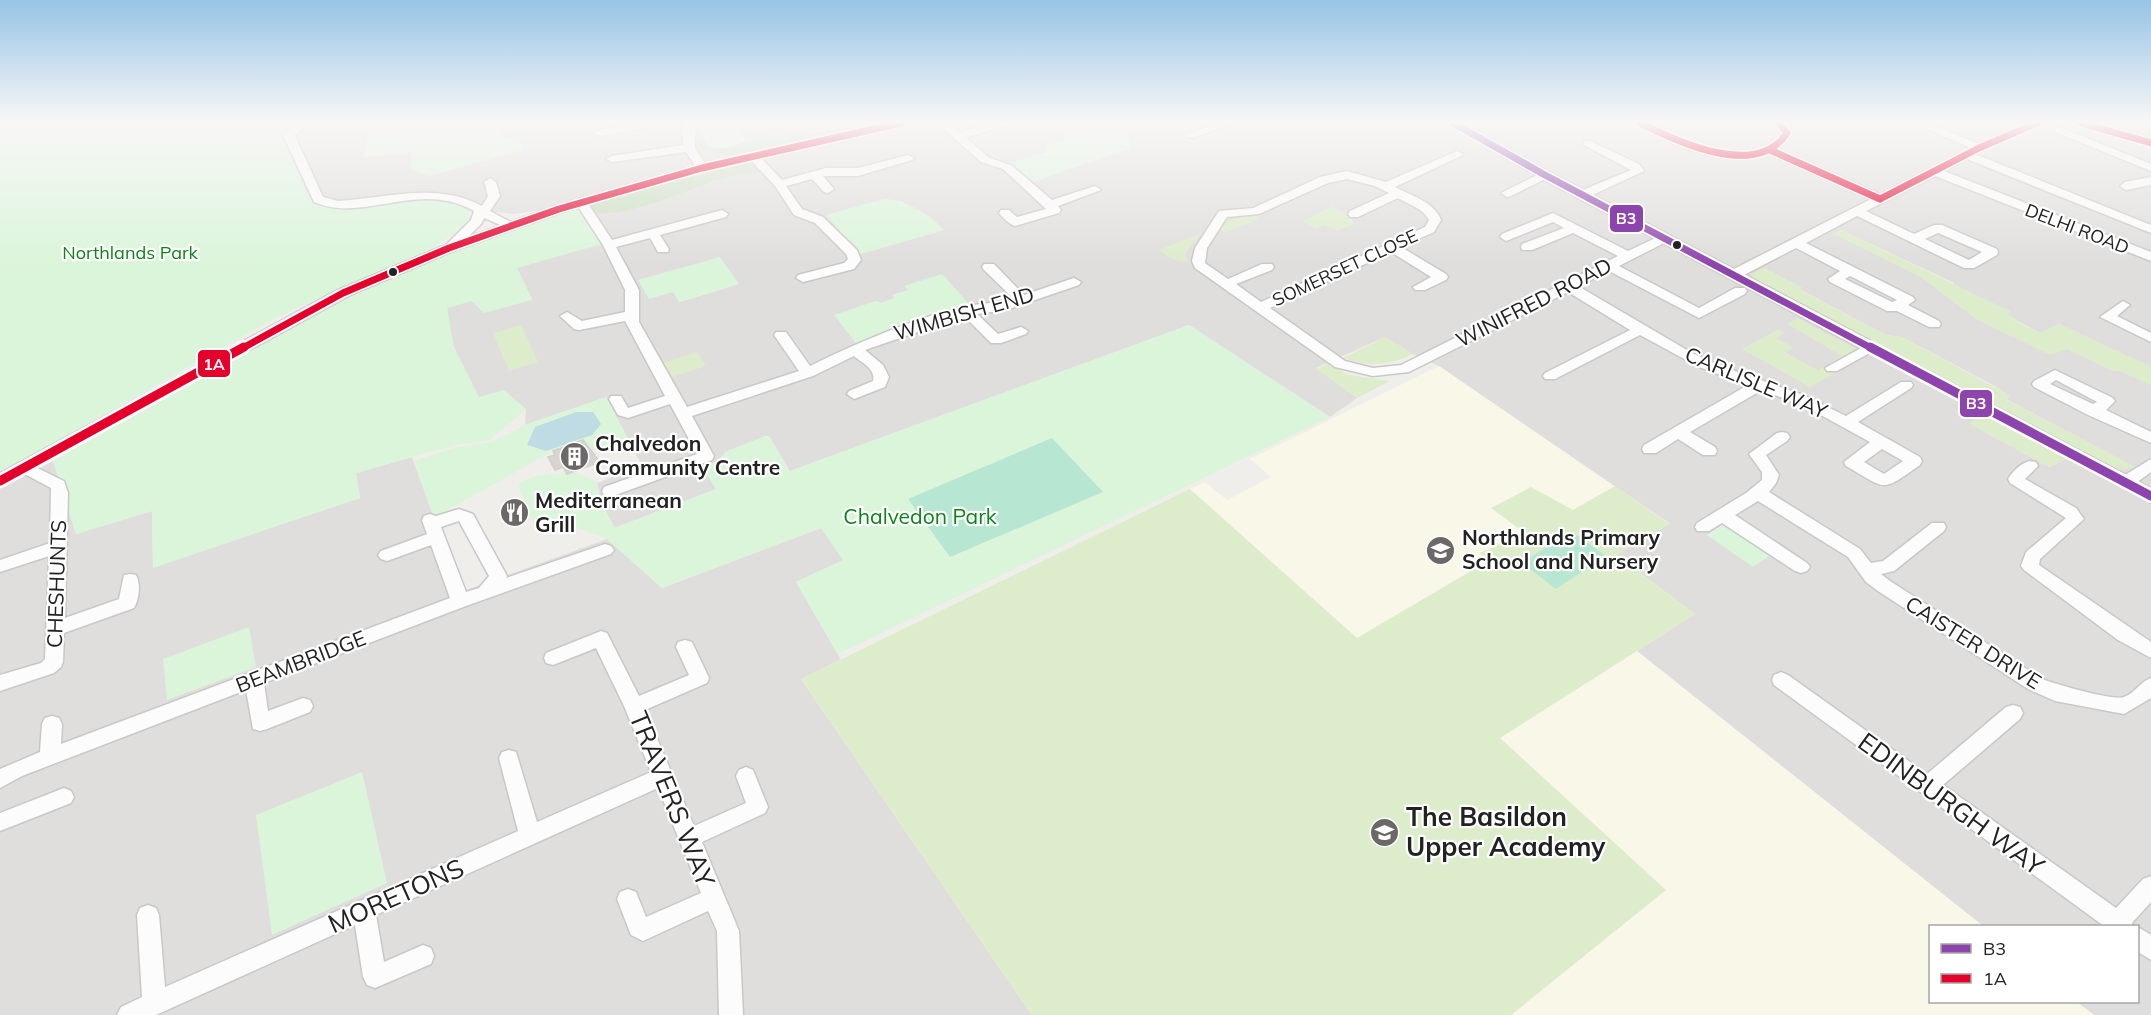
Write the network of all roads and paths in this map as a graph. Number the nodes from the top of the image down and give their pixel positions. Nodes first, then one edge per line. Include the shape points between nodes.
1 (305, 170) edge
2 (694, 170) edge
3 (766, 170) edge
4 (864, 170) edge
5 (1011, 170) edge
6 (1421, 170) edge
7 (1537, 170) edge
8 (1638, 170) edge
9 (1816, 170) edge
10 (2005, 170) edge
11 (1936, 171) joint
12 (815, 175) junction
13 (1545, 175) junction
14 (2151, 181) edge
15 (490, 182) dead end
16 (779, 184) junction
17 (1386, 186) junction
18 (2126, 186) dead end
19 (828, 189) dead end
20 (1093, 189) dead end
21 (1398, 193) junction
22 (1507, 193) dead end
23 (1582, 195) junction
24 (1880, 199) junction
25 (581, 202) junction
26 (1050, 205) junction
27 (480, 211) junction
28 (1856, 211) junction
29 (1005, 213) dead end
30 (722, 214) dead end
31 (1354, 214) dead end
32 (510, 225) junction
33 (1574, 228) junction
34 (2151, 229) edge
35 (653, 233) junction
36 (1506, 237) dead end
37 (1664, 238) junction
38 (1914, 239) junction
39 (1797, 243) junction
40 (609, 245) junction
41 (1527, 247) dead end
42 (450, 248) junction
43 (1392, 248) junction
44 (663, 249) dead end
45 (1627, 256) junction
46 (2148, 256) edge
47 (1609, 266) junction
48 (989, 267) dead end
49 (1267, 267) dead end
50 (1735, 274) junction
51 (803, 278) dead end
52 (1074, 282) dead end
53 (1226, 284) junction
54 (1420, 287) dead end
55 (1570, 287) junction
56 (1740, 291) dead end
57 (1021, 299) junction
58 (2123, 305) dead end
59 (1260, 308) junction
60 (966, 310) junction
61 (632, 315) junction
62 (567, 316) dead end
63 (1934, 324) dead end
64 (1642, 329) junction
65 (1021, 331) dead end
66 (781, 335) dead end
67 (2151, 338) edge
68 (1870, 347) junction
69 (856, 350) junction
70 (1832, 368) dead end
71 (808, 373) junction
72 (1550, 376) dead end
73 (1759, 385) junction
74 (1906, 385) dead end
75 (854, 393) dead end
76 (673, 398) junction
77 (616, 399) dead end
78 (2093, 412) dead end
79 (682, 414) junction
80 (1846, 423) junction
81 (1678, 432) junction
82 (1782, 437) dead end
83 (2151, 438) edge
84 (1881, 442) dead end
85 (1650, 449) dead end
86 (1708, 451) dead end
87 (2151, 464) edge
88 (2030, 466) dead end
89 (25, 467) junction
90 (0, 481) edge
91 (2126, 482) junction
92 (610, 491) dead end
93 (1758, 493) junction
94 (2151, 496) edge
95 (1722, 515) junction
96 (432, 527) junction
97 (1703, 527) dead end
98 (1938, 527) dead end
99 (58, 547) junction
100 (605, 550) dead end
101 (387, 555) dead end
102 (0, 566) edge
103 (1801, 567) dead end
104 (1867, 570) junction
105 (130, 580) dead end
106 (484, 593) junction
107 (460, 601) junction
108 (57, 628) junction
109 (685, 647) dead end
110 (2151, 651) edge
111 (554, 658) dead end
112 (1781, 680) dead end
113 (254, 681) junction
114 (0, 683) edge
115 (2151, 686) edge
116 (303, 706) dead end
117 (634, 706) junction
118 (2013, 713) dead end
119 (52, 724) dead end
120 (50, 757) junction
121 (509, 758) dead end
122 (663, 776) junction
123 (746, 776) dead end
124 (0, 779) edge
125 (1927, 787) junction
126 (64, 797) dead end
127 (0, 822) edge
128 (530, 836) junction
129 (689, 838) junction
130 (2151, 886) edge
131 (713, 898) junction
132 (628, 899) dead end
133 (364, 911) junction
134 (148, 915) dead end
135 (2120, 925) edge
136 (2139, 939) edge
137 (2151, 949) edge
138 (423, 956) dead end
139 (154, 1004) junction
140 (129, 1015) edge
141 (731, 1015) edge

1 - 27 street via 321,201 341,204 425,195 460,201
2 - 25 street
3 - 16 street
4 - 12 street
5 - 26 street
6 - 17 street
7 - 13 street
8 - 23 street
9 - 24 street
10 - 34 street, DELHI ROAD
11 - 24 street
11 - 46 street, DELHI ROAD
12 - 16 street
12 - 19 street
13 - 22 street
13 - 23 street
14 - 18 street
15 - 27 street via 494,196 487,208
16 - 51 street via 798,212 819,220 855,260 849,266
17 - 21 street
17 - 53 street via 1365,178 1340,176 1255,211 1223,214 1201,248 1198,261
20 - 26 street
21 - 31 street
21 - 43 street, SOMERSET CLOSE via 1433,214 1435,220 1430,228
23 - 37 street
24 - 28 street
25 - 32 street
25 - 40 street
26 - 29 street via 1055,210 1015,222
27 - 32 street
27 - 42 street via 477,221
28 - 38 street
28 - 39 street
30 - 35 street
32 - 42 street
33 - 36 street via 1553,217
33 - 41 street
33 - 45 street
35 - 40 street
35 - 44 street
37 - 45 street, WINIFRED ROAD
37 - 50 street
38 - 38 street via 1969,265 1992,252 1938,228
39 - 50 street
39 - 63 street via 1850,271 1835,279
40 - 61 street via 632,290
42 - 89 street via 343,293
43 - 54 street via 1441,277
43 - 59 street, SOMERSET CLOSE
45 - 47 street, WINIFRED ROAD
47 - 55 street, WINIFRED ROAD
47 - 56 street via 1699,314
48 - 57 street
49 - 53 street
50 - 68 street
52 - 57 street, WIMBISH END
53 - 59 street
55 - 59 street, WINIFRED ROAD via 1404,369 1373,372 1340,364
55 - 64 street, CARLISLE WAY
57 - 60 street, WIMBISH END via 999,307
58 - 67 street via 2107,317
60 - 65 street via 996,340
60 - 69 street, WIMBISH END
61 - 62 street via 579,326
61 - 76 street via 632,322
64 - 72 street
64 - 73 street, CARLISLE WAY via 1704,364
66 - 71 street
68 - 70 street
68 - 91 street
69 - 71 street, WIMBISH END
69 - 75 street, WIMBISH END via 878,368 882,377 880,384
71 - 79 street, WIMBISH END
73 - 80 street, CARLISLE WAY via 1796,397
73 - 81 street
74 - 80 street
76 - 77 street via 628,413 623,412
76 - 79 street
78 - 83 street
79 - 92 street via 706,456
80 - 84 street, CARLISLE WAY
81 - 85 street
81 - 86 street
82 - 93 street via 1757,454 1772,476
87 - 91 street
88 - 110 street via 2016,479 2019,483 2076,519 2032,556 2030,566
89 - 90 street
89 - 99 street, CHESHUNTS via 58,485
91 - 94 street
93 - 95 street
93 - 104 street, CAISTER DRIVE via 1854,554
95 - 97 street
95 - 103 street
96 - 101 street
96 - 106 street via 459,515 467,518 498,576
96 - 107 street
98 - 104 street via 1888,567
99 - 102 street
99 - 108 street, CHESHUNTS
100 - 106 street, BEAMBRIDGE
104 - 115 street, CAISTER DRIVE via 1884,586 2055,693 2124,706
105 - 108 street via 128,603
106 - 107 street, BEAMBRIDGE
107 - 113 street, BEAMBRIDGE
108 - 114 street, CHESHUNTS via 53,665
109 - 117 street via 700,678
111 - 117 street, TRAVERS WAY via 601,638
112 - 125 street, EDINBURGH WAY
113 - 116 street via 260,723
113 - 120 street, BEAMBRIDGE
117 - 122 street, TRAVERS WAY
118 - 125 street
119 - 120 street
120 - 124 street, BEAMBRIDGE
121 - 128 street
122 - 128 street, MORETONS
122 - 129 street, TRAVERS WAY
123 - 129 street via 758,807
125 - 135 street, EDINBURGH WAY
126 - 127 street
128 - 133 street, MORETONS
129 - 131 street, TRAVERS WAY
130 - 135 street
131 - 132 street via 643,930
131 - 141 street, TRAVERS WAY via 728,931
133 - 138 street via 375,976
133 - 139 street, MORETONS
134 - 139 street
136 - 137 street
139 - 140 street, MORETONS

